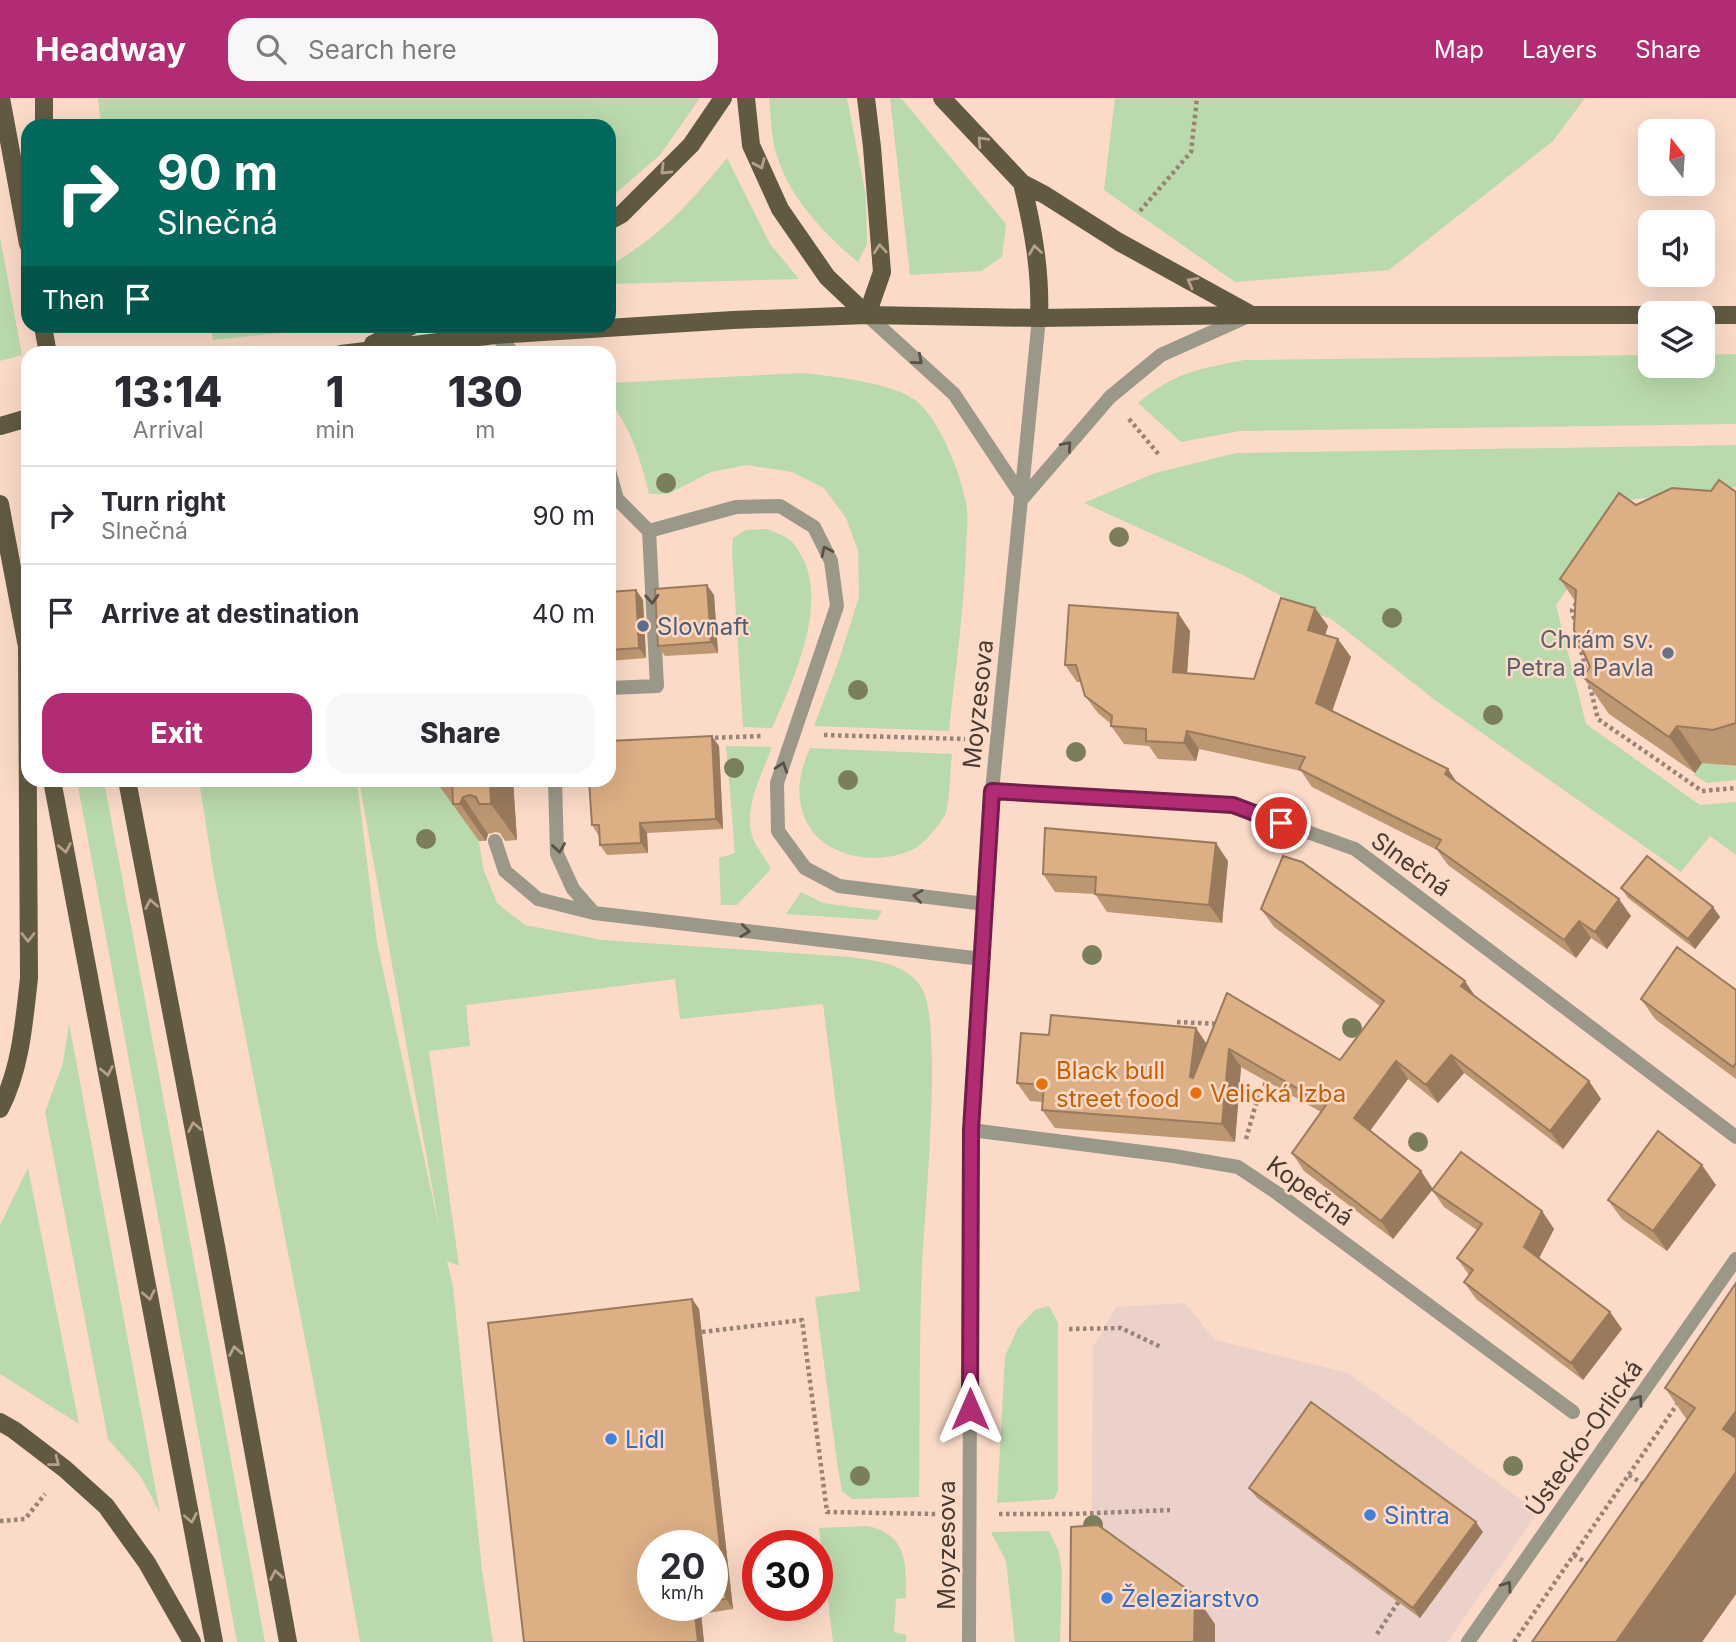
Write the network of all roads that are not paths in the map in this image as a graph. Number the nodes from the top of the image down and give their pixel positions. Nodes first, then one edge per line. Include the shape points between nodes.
1 (1, 98) edge
2 (44, 98) edge
3 (723, 98) edge
4 (746, 98) edge
5 (866, 98) edge
6 (942, 98) edge
7 (44, 119) edge
8 (1022, 183) junction
9 (21, 206) edge
10 (616, 217) edge
11 (867, 315) junction
12 (1251, 315) junction
13 (1638, 315) edge
14 (1715, 315) edge
15 (1736, 315) edge
16 (1039, 318) junction
17 (616, 327) edge
18 (397, 333) edge
19 (527, 333) edge
20 (495, 335) junction
21 (370, 346) edge
22 (402, 346) edge
23 (507, 346) edge
24 (21, 420) edge
25 (0, 426) edge
26 (616, 495) edge
27 (1023, 498) junction
28 (0, 504) edge
29 (649, 531) junction
30 (21, 614) edge
31 (616, 688) edge
32 (28, 787) edge
33 (53, 787) edge
34 (128, 787) edge
35 (555, 787) edge
36 (992, 791) junction
37 (495, 841) dead end
38 (985, 904) junction
39 (594, 913) junction
40 (982, 960) junction
41 (0, 1109) edge
42 (971, 1130) junction
43 (1736, 1137) edge
44 (1736, 1259) edge
45 (1573, 1412) dead end
46 (0, 1422) edge
47 (192, 1642) edge
48 (214, 1642) edge
49 (289, 1642) edge
50 (969, 1642) edge
51 (1468, 1642) edge

1 - 9 main road
2 - 7 main road
3 -> 10 main road via 691,145
4 -> 11 main road via 751,145 780,209 827,277
11 -> 5 main road via 882,272
8 -> 6 main road
12 -> 8 main road
16 -> 8 main road via 1040,285
11 - 16 main road
11 - 17 main road
11 -> 27 street via 954,394
12 - 13 main road
12 - 16 main road
27 -> 12 street via 1110,397 1161,355
14 - 15 main road
16 - 27 street, Moyzesova
18 - 21 main road
19 - 20 main road
20 - 22 main road
20 - 23 street
24 - 25 main road
26 - 29 street
27 - 36 street, Moyzesova
28 - 30 main road
29 -> 31 street via 657,686
38 -> 29 street via 839,886 805,868 778,831 777,783 837,606 831,561 814,527 780,506 736,507
32 -> 41 main road via 29,978 24,1029 12,1082
33 -> 48 main road
49 -> 34 main road
35 -> 39 street via 557,854 573,889
36 - 38 street, Moyzesova
36 - 43 street, Slnečná via 1233,805 1355,849
37 - 39 street via 505,871 538,899
38 - 40 street, Moyzesova
39 -> 40 street
40 - 42 street, Moyzesova
42 - 45 street, Kopečná via 1238,1167
42 - 50 street, Moyzesova
51 -> 44 street, Ústecko-Orlická
46 -> 47 main road via 55,1461 106,1506 147,1563

